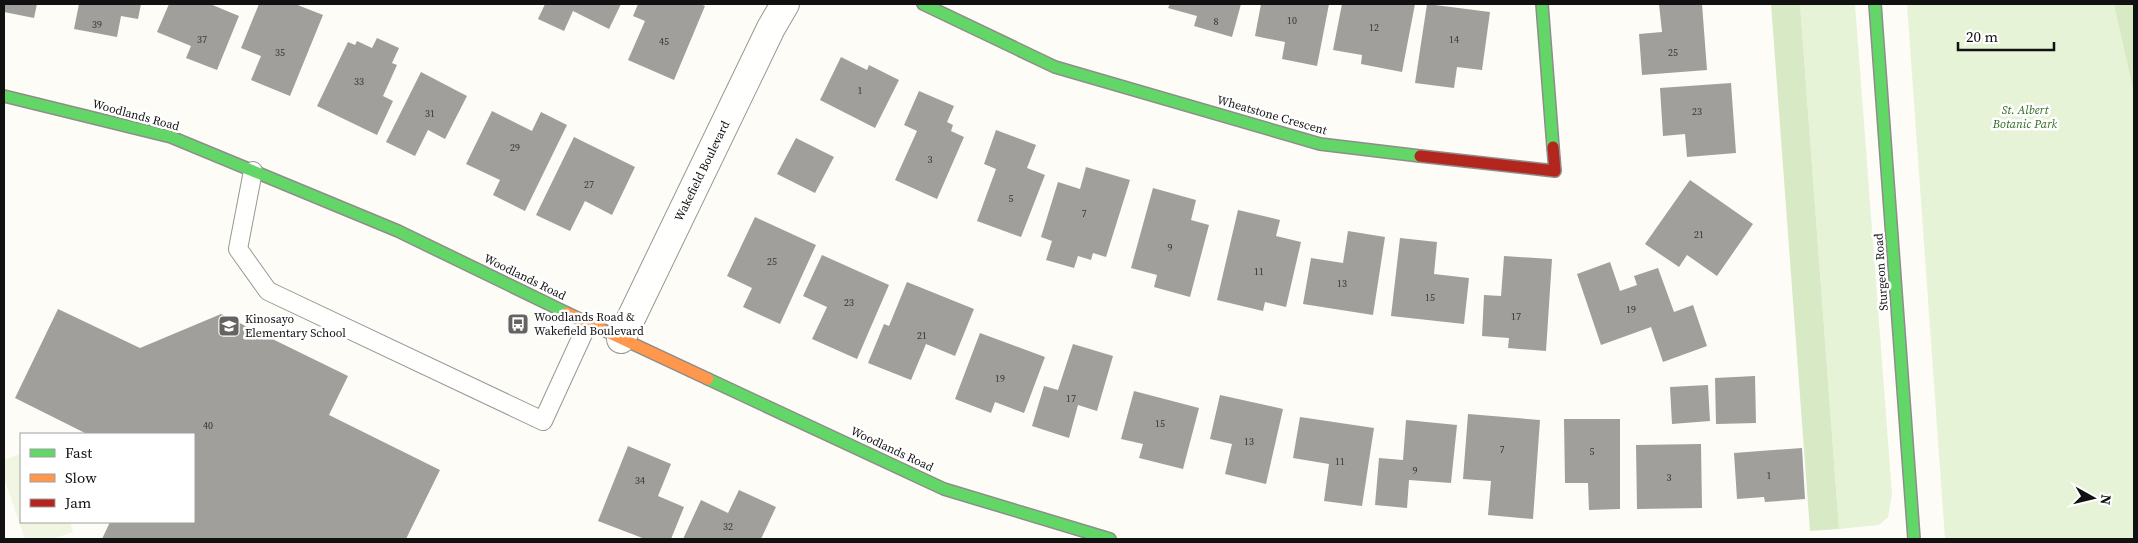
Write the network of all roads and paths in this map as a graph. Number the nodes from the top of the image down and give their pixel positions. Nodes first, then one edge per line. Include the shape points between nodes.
1 (785, 4) edge
2 (923, 4) edge
3 (1542, 4) edge
4 (1875, 4) edge
5 (4, 96) edge
6 (253, 171) junction
7 (588, 322) junction
8 (621, 339) junction
9 (1110, 539) edge
10 (1914, 539) edge

1 - 8 street, Wakefield Boulevard
2 - 3 street, Wheatstone Crescent via 1055,66 1320,144 1555,171
4 - 10 street, Sturgeon Road
5 - 6 street, Woodlands Road via 171,137
6 - 7 street, Woodlands Road via 398,231
6 - 7 lane via 238,248 268,291 544,421
7 - 8 street, Woodlands Road
8 - 9 street, Woodlands Road via 944,489

